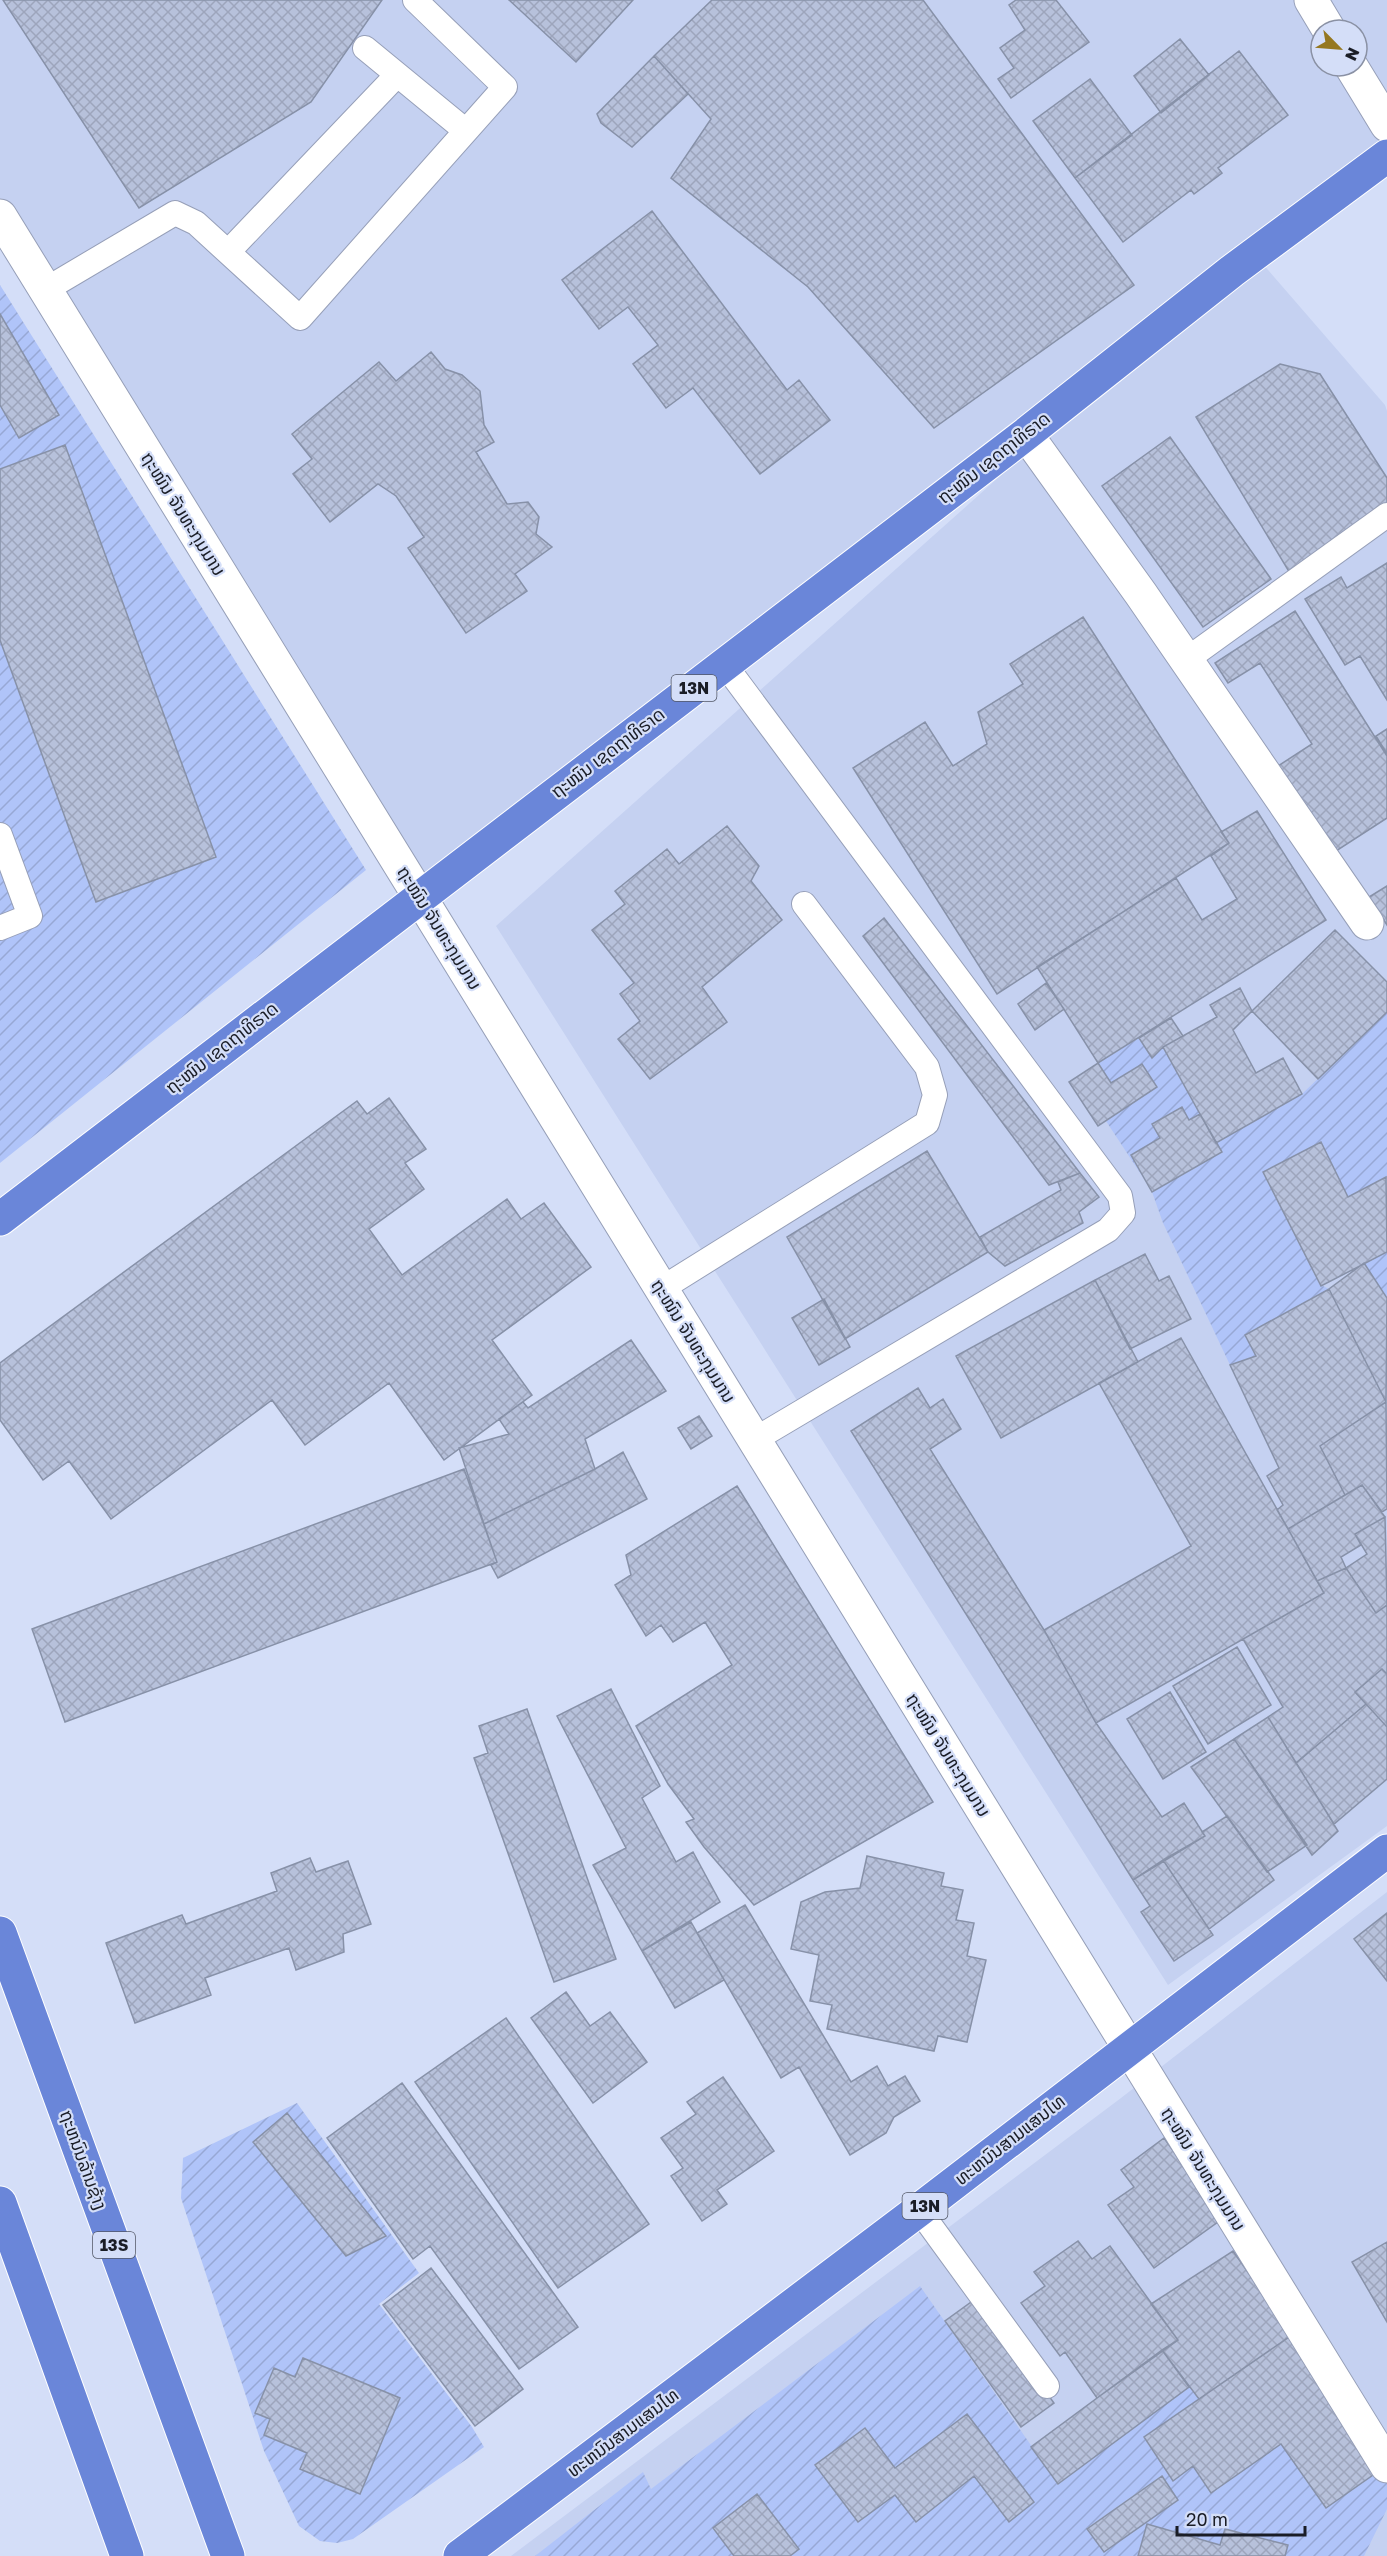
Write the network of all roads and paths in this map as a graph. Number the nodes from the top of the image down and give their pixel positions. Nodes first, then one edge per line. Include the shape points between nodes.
1 (415, 0) edge
2 (1311, 0) edge
3 (1322, 18) edge
4 (365, 48) dead end
5 (397, 75) junction
6 (1358, 78) edge
7 (1387, 125) edge
8 (466, 131) junction
9 (1387, 156) edge
10 (0, 216) edge
11 (228, 252) junction
12 (45, 290) junction
13 (1026, 434) junction
14 (1387, 515) edge
15 (1186, 660) junction
16 (725, 665) junction
17 (0, 836) edge
18 (419, 896) junction
19 (804, 904) dead end
20 (1367, 923) dead end
21 (0, 928) edge
22 (0, 1219) edge
23 (661, 1289) junction
24 (754, 1440) junction
25 (1387, 1851) edge
26 (0, 1933) edge
27 (1129, 2049) junction
28 (0, 2203) edge
29 (919, 2210) junction
30 (1047, 2386) dead end
31 (1377, 2428) edge
32 (1387, 2466) edge
33 (128, 2556) edge
34 (228, 2556) edge
35 (460, 2556) edge

1 - 8 lane via 506,87
2 - 3 street
4 - 5 lane
5 - 8 lane
5 - 11 lane
6 - 7 street
8 - 11 lane via 300,318
9 - 13 highway, ຖະໜົນ ເຊດຖາທິຣາດ / 13N via 1232,271
10 - 12 street, ຖະໜົນ ຈັນທະກຸມມານ
11 - 12 lane via 196,223 175,213
12 - 18 street, ຖະໜົນ ຈັນທະກຸມມານ
13 - 15 street
13 - 16 highway, ຖະໜົນ ເຊດຖາທິຣາດ / 13N
14 - 15 lane
15 - 20 street
16 - 18 highway, ຖະໜົນ ເຊດຖາທິຣາດ / 13N
16 - 24 lane via 1120,1196 1123,1214 1108,1230
17 - 21 lane via 30,916
18 - 22 highway, ຖະໜົນ ເຊດຖາທິຣາດ / 13N
18 - 23 street, ຖະໜົນ ຈັນທະກຸມມານ
19 - 23 lane via 927,1067 935,1095 927,1123
23 - 24 street, ຖະໜົນ ຈັນທະກຸມມານ
24 - 27 street, ຖະໜົນ ຈັນທະກຸມມານ
25 - 27 highway, ທະຫນົນສາມແສນໄທ / 13N
26 - 34 highway, ຖະຫນົນລ້ານຊ້າງ / 13S
27 - 29 highway, ທະຫນົນສາມແສນໄທ / 13N
27 - 31 street, ຖະໜົນ ຈັນທະກຸມມານ
28 - 33 highway
29 - 30 lane
29 - 35 highway, ທະຫນົນສາມແສນໄທ / 13N
31 - 32 street, ຖະໜົນ ຈັນທະກຸມມານ

